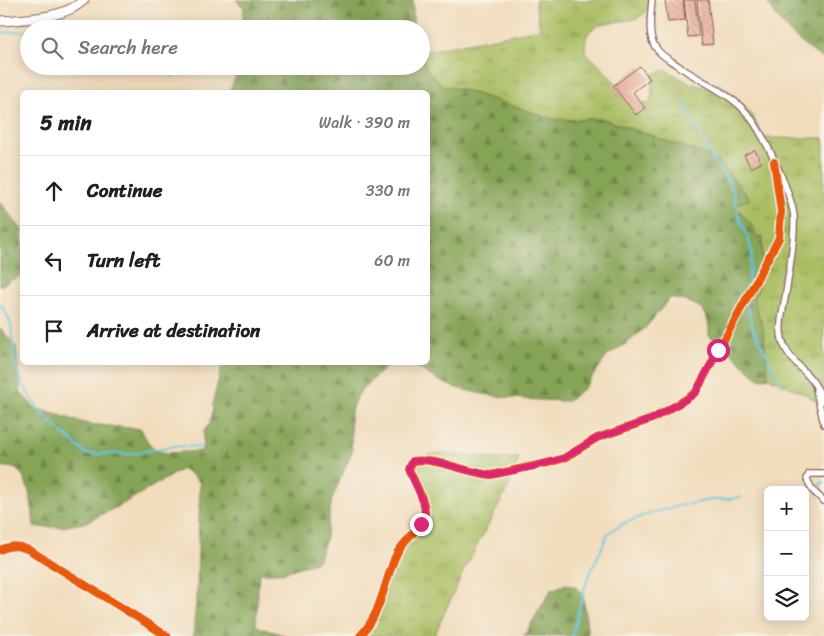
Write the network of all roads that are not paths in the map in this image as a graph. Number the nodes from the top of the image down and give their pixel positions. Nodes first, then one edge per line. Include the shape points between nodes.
1 (84, 0) edge
2 (652, 0) edge
3 (0, 21) edge
4 (774, 162) junction
5 (815, 384) junction
6 (824, 401) edge
7 (824, 424) edge
8 (824, 474) edge
9 (824, 501) edge
10 (0, 550) edge
11 (167, 636) edge
12 (360, 636) edge

1 - 3 main road via 77,7 53,14
2 - 4 street via 652,36 656,48 747,112
4 - 5 street via 794,217 782,339 795,363
4 - 12 street via 781,211 779,238 696,392 652,419 603,436 552,462 492,475 412,461 409,469 425,516 397,553 373,619
5 - 6 street
5 - 7 street
8 - 9 street via 810,474 807,479 812,490
10 - 11 street via 16,545 31,551

